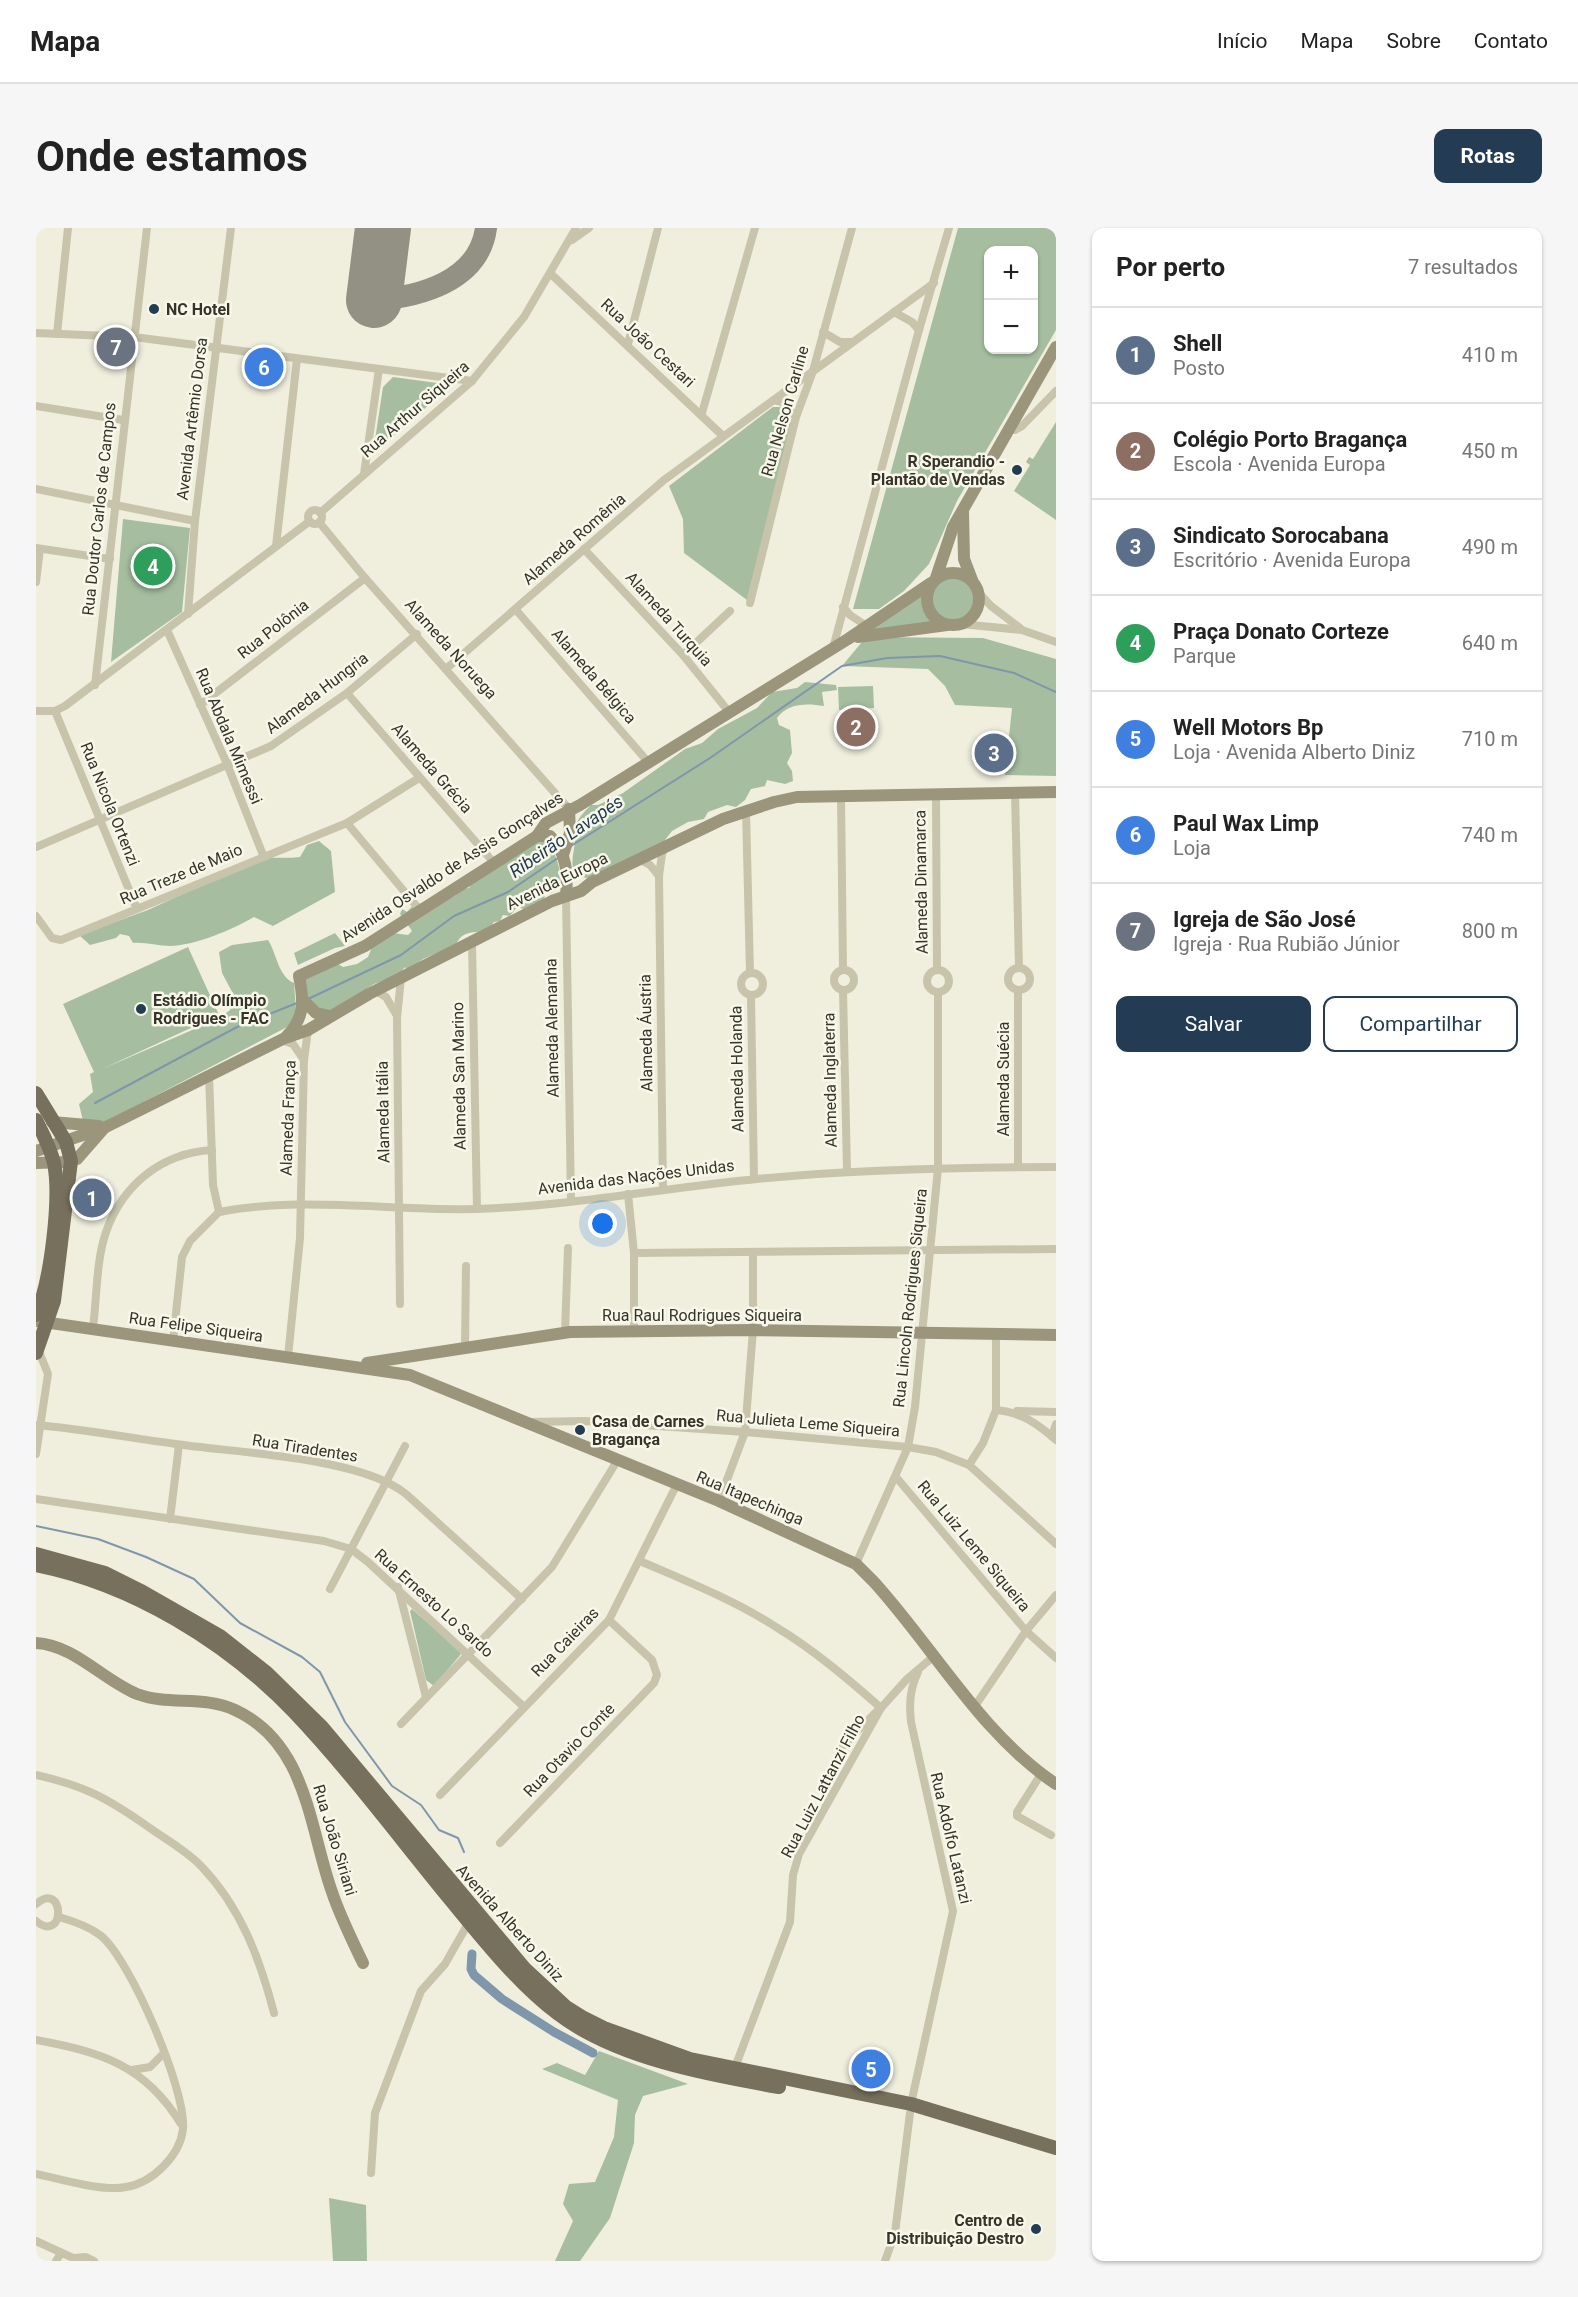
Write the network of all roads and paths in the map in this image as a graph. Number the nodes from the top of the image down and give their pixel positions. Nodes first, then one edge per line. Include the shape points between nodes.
1 (69, 228) edge
2 (147, 228) edge
3 (231, 228) edge
4 (576, 228) edge
5 (589, 228) edge
6 (658, 228) edge
7 (755, 228) edge
8 (852, 228) edge
9 (949, 228) edge
10 (568, 242) junction
11 (551, 274) junction
12 (934, 283) junction
13 (894, 312) junction
14 (919, 330) junction
15 (823, 332) junction
16 (36, 333) edge
17 (57, 334) junction
18 (134, 337) junction
19 (852, 342) junction
20 (628, 344) junction
21 (1056, 347) edge
22 (215, 348) junction
23 (297, 359) junction
24 (379, 369) junction
25 (813, 372) junction
26 (472, 381) junction
27 (1056, 391) edge
28 (1028, 397) junction
29 (774, 400) junction
30 (1045, 402) junction
31 (36, 406) edge
32 (702, 413) junction
33 (796, 417) junction
34 (123, 420) junction
35 (1010, 428) junction
36 (723, 436) junction
37 (364, 474) junction
38 (36, 489) edge
39 (114, 504) junction
40 (963, 511) junction
41 (316, 519) junction
42 (195, 521) junction
43 (276, 546) junction
44 (38, 548) edge
45 (585, 549) junction
46 (110, 559) junction
47 (365, 578) junction
48 (934, 581) junction
49 (36, 582) edge
50 (976, 587) junction
51 (750, 603) dead end
52 (843, 607) junction
53 (516, 610) junction
54 (730, 611) dead end
55 (188, 614) junction
56 (961, 624) junction
57 (946, 625) junction
58 (868, 627) junction
59 (167, 630) junction
60 (1022, 630) junction
61 (417, 634) junction
62 (848, 639) junction
63 (1056, 642) edge
64 (833, 648) junction
65 (683, 655) junction
66 (447, 668) junction
67 (95, 685) junction
68 (347, 693) junction
69 (200, 705) junction
70 (36, 711) edge
71 (55, 711) junction
72 (729, 712) junction
73 (649, 763) junction
74 (227, 764) junction
75 (419, 778) junction
76 (1015, 792) junction
77 (1056, 792) edge
78 (936, 795) junction
79 (841, 796) junction
80 (559, 797) junction
81 (746, 811) junction
82 (570, 812) junction
83 (100, 818) junction
84 (347, 823) junction
85 (537, 836) junction
86 (36, 847) edge
87 (666, 848) junction
88 (563, 851) junction
89 (263, 855) junction
90 (640, 860) junction
91 (494, 863) junction
92 (568, 873) junction
93 (659, 876) junction
94 (592, 882) junction
95 (566, 896) junction
96 (552, 901) junction
97 (137, 909) junction
98 (419, 909) junction
99 (36, 916) edge
100 (472, 942) junction
101 (1019, 968) junction
102 (843, 970) junction
103 (937, 970) junction
104 (750, 973) junction
105 (401, 978) junction
106 (843, 990) junction
107 (1018, 990) junction
108 (376, 991) junction
109 (938, 993) junction
110 (751, 995) junction
111 (304, 1001) junction
112 (330, 1016) junction
113 (397, 1017) junction
114 (308, 1030) junction
115 (283, 1039) junction
116 (304, 1060) junction
117 (209, 1075) junction
118 (36, 1093) edge
119 (36, 1120) edge
120 (52, 1122) junction
121 (106, 1126) junction
122 (66, 1142) junction
123 (43, 1149) edge
124 (212, 1150) junction
125 (71, 1161) junction
126 (36, 1163) edge
127 (54, 1163) junction
128 (1018, 1167) junction
129 (1056, 1167) edge
130 (938, 1168) junction
131 (847, 1170) junction
132 (754, 1179) junction
133 (663, 1189) junction
134 (628, 1194) junction
135 (571, 1201) junction
136 (300, 1206) junction
137 (399, 1207) junction
138 (477, 1209) junction
139 (219, 1212) junction
140 (568, 1248) dead end
141 (1056, 1249) edge
142 (931, 1250) junction
143 (753, 1252) junction
144 (634, 1253) junction
145 (466, 1266) dead end
146 (400, 1304) dead end
147 (36, 1315) edge
148 (42, 1322) edge
149 (93, 1328) junction
150 (753, 1330) junction
151 (634, 1331) junction
152 (921, 1332) junction
153 (565, 1333) junction
154 (996, 1335) junction
155 (1056, 1335) edge
156 (173, 1341) junction
157 (465, 1348) junction
158 (37, 1351) edge
159 (288, 1357) junction
160 (416, 1357) junction
161 (351, 1365) junction
162 (410, 1375) junction
163 (996, 1410) junction
164 (1014, 1411) junction
165 (1056, 1412) edge
166 (525, 1423) junction
167 (1056, 1424) edge
168 (38, 1426) edge
169 (745, 1432) junction
170 (1054, 1438) edge
171 (179, 1445) junction
172 (405, 1446) dead end
173 (908, 1446) junction
174 (36, 1454) edge
175 (616, 1461) junction
176 (969, 1465) junction
177 (896, 1477) junction
178 (388, 1481) junction
179 (677, 1484) junction
180 (36, 1499) edge
181 (719, 1501) junction
182 (170, 1519) junction
183 (1056, 1544) edge
184 (351, 1549) junction
185 (36, 1557) edge
186 (640, 1561) junction
187 (856, 1564) junction
188 (398, 1587) junction
189 (330, 1589) dead end
190 (1056, 1595) edge
191 (522, 1599) junction
192 (609, 1620) junction
193 (1026, 1631) junction
194 (36, 1643) edge
195 (468, 1654) junction
196 (933, 1656) junction
197 (1056, 1658) edge
198 (921, 1666) junction
199 (426, 1697) junction
200 (975, 1706) junction
201 (524, 1707) junction
202 (881, 1708) junction
203 (401, 1724) dead end
204 (843, 1746) dead end
205 (1041, 1774) junction
206 (36, 1775) edge
207 (1056, 1784) edge
208 (440, 1795) dead end
209 (1051, 1835) dead end
210 (500, 1843) dead end
211 (36, 1904) edge
212 (59, 1917) junction
213 (36, 1921) edge
214 (469, 1922) junction
215 (363, 1963) dead end
216 (274, 2013) dead end
217 (36, 2040) edge
218 (163, 2054) junction
219 (132, 2070) junction
220 (734, 2070) junction
221 (911, 2108) junction
222 (183, 2127) junction
223 (1056, 2148) edge
224 (1056, 2157) edge
225 (371, 2173) dead end
226 (36, 2174) edge
227 (36, 2241) edge
228 (59, 2257) edge
229 (75, 2259) edge
230 (94, 2261) edge
231 (885, 2261) edge

1 - 17 street
2 - 18 street, Rua Doutor Carlos de Campos
3 - 22 street, Avenida Artêmio Dorsa
4 - 10 street, Rua Arthur Siqueira
5 - 10 street
6 - 20 street
7 - 32 street
8 - 15 street, Rua Nelson Carline
9 - 12 street
10 - 11 street, Rua Arthur Siqueira
11 - 20 street, Rua João Cestari
11 - 26 street, Rua Arthur Siqueira via 524,317
12 - 13 street, Alameda Romênia
12 - 14 street
13 - 14 street via 912,321
13 - 19 street, Alameda Romênia
14 - 52 street
15 - 19 street via 840,342
15 - 25 street, Rua Nelson Carline
16 - 17 street
17 - 18 street
18 - 22 street
18 - 34 street, Rua Doutor Carlos de Campos
19 - 25 street, Alameda Romênia
20 - 32 street, Rua João Cestari
21 - 28 street
22 - 23 street
22 - 42 street, Avenida Artêmio Dorsa
23 - 24 street
23 - 43 street
24 - 26 street
24 - 37 street
25 - 29 street, Alameda Romênia
25 - 33 street, Rua Nelson Carline
26 - 37 street, Rua Arthur Siqueira
27 - 30 street
28 - 30 street via 1038,404
28 - 35 street
29 - 33 street via 782,402
29 - 36 street, Alameda Romênia
30 - 35 street via 1022,426
31 - 34 street
32 - 36 street, Rua João Cestari
33 - 51 street, Rua Nelson Carline
34 - 39 street, Rua Doutor Carlos de Campos
35 - 40 street
36 - 45 street, Alameda Romênia via 664,480
37 - 41 street, Rua Arthur Siqueira
38 - 39 street
39 - 42 street
39 - 46 street, Rua Doutor Carlos de Campos
40 - 48 street via 944,548
40 - 50 street via 964,559
41 - 43 street, Rua Arthur Siqueira
41 - 47 street, Alameda Noruega
42 - 55 street, Avenida Artêmio Dorsa
43 - 55 street, Rua Arthur Siqueira
44 - 46 street
44 - 49 street
45 - 53 street, Alameda Romênia
45 - 65 street, Alameda Turquia
46 - 67 street, Rua Doutor Carlos de Campos
47 - 61 street, Alameda Noruega
47 - 69 street, Rua Polônia
48 - 50 street via 955,573
48 - 57 street via 926,600 928,608
48 - 58 street, Avenida Osvaldo de Assis Gonçalves
50 - 56 street via 978,609
50 - 60 street via 991,606
52 - 58 street
52 - 64 street
53 - 66 street, Alameda Romênia
53 - 73 street, Alameda Bélgica
54 - 65 street
55 - 59 street, Rua Arthur Siqueira
56 - 57 street
56 - 60 street
57 - 62 street, Avenida Osvaldo de Assis Gonçalves
58 - 62 street, Avenida Osvaldo de Assis Gonçalves
59 - 67 street, Rua Arthur Siqueira
59 - 69 street, Rua Abdala Mimessi
60 - 63 street
61 - 66 street, Alameda Noruega
61 - 68 street, Alameda Hungria
62 - 64 street, Avenida Osvaldo de Assis Gonçalves
64 - 72 street, Avenida Osvaldo de Assis Gonçalves
65 - 72 street, Alameda Turquia
66 - 80 street, Alameda Noruega
67 - 71 street, Rua Arthur Siqueira
68 - 74 street, Alameda Hungria via 277,743
68 - 75 street, Alameda Grécia
69 - 74 street, Rua Abdala Mimessi
70 - 71 street
71 - 83 street, Rua Nicola Ortenzi
72 - 73 street, Avenida Osvaldo de Assis Gonçalves
73 - 82 street, Avenida Osvaldo de Assis Gonçalves
74 - 83 street, Alameda Hungria
74 - 89 street, Rua Abdala Mimessi
75 - 84 street, Rua Treze de Maio
75 - 91 street, Alameda Grécia
76 - 77 street, Avenida Europa
76 - 78 street, Avenida Europa
76 - 101 street, Alameda Suécia
78 - 79 street, Avenida Europa
78 - 103 street, Alameda Dinamarca
79 - 81 street, Avenida Europa via 797,797
79 - 102 street, Alameda Inglaterra
80 - 82 street, Alameda Noruega
80 - 82 street
81 - 87 street, Avenida Europa
81 - 104 street, Alameda Holanda
82 - 85 street, Avenida Osvaldo de Assis Gonçalves via 546,823
82 - 88 street via 570,833
83 - 86 street, Alameda Hungria
83 - 97 street, Rua Nicola Ortenzi
84 - 89 street, Rua Treze de Maio
84 - 98 street
85 - 88 street via 550,836
85 - 91 street, Avenida Osvaldo de Assis Gonçalves
87 - 90 street, Avenida Europa
87 - 93 street, Alameda Áustria
88 - 92 street, Alameda Alemanha
89 - 97 street, Rua Treze de Maio
90 - 93 street
90 - 94 street, Avenida Europa
91 - 98 street, Avenida Osvaldo de Assis Gonçalves
92 - 94 street via 577,880
92 - 95 street, Alameda Alemanha
92 - 96 street
93 - 133 street, Alameda Áustria
94 - 95 street, Avenida Europa
95 - 96 street, Avenida Europa
95 - 135 street, Alameda Alemanha
96 - 100 street, Avenida Europa
97 - 99 street, Rua Treze de Maio via 58,941
98 - 111 street, Avenida Osvaldo de Assis Gonçalves via 365,946 299,976
100 - 105 street, Avenida Europa
100 - 138 street, Alameda San Marino
101 - 107 street, Alameda Suécia via 1009,973 1008,981
101 - 107 street, Alameda Suécia via 1028,973 1030,980
102 - 106 street, Alameda Inglaterra via 835,975 834,981
102 - 106 street, Alameda Inglaterra via 850,972 854,980 852,986
103 - 109 street, Alameda Dinamarca via 930,973 927,983
103 - 109 street, Alameda Dinamarca via 944,972 949,981 947,988
104 - 110 street, Alameda Holanda via 742,982 745,992
104 - 110 street, Alameda Holanda via 760,977 763,984 761,991
105 - 108 street, Avenida Europa
105 - 113 street, Alameda Itália
106 - 131 street, Alameda Inglaterra
107 - 128 street, Alameda Suécia
108 - 112 street, Avenida Europa
108 - 113 street via 388,999
109 - 130 street, Alameda Dinamarca
110 - 132 street, Alameda Holanda
111 - 112 street via 314,1012
111 - 115 street via 298,1023
112 - 114 street, Avenida Europa
113 - 137 street, Alameda Itália
114 - 115 street, Avenida Europa
114 - 116 street, Alameda França
115 - 116 street via 293,1044
115 - 117 street, Avenida Europa
116 - 136 street, Alameda França
117 - 121 street, Avenida Europa
117 - 124 street
118 - 120 main road
119 - 123 main road
120 - 121 street
120 - 122 main road
121 - 122 street, Avenida Europa
121 - 125 street, Avenida Europa
122 - 123 street, Avenida Europa
122 - 125 main road
123 - 127 main road
124 - 139 street
124 - 149 street via 190,1152 162,1163 141,1178 115,1214 106,1233
125 - 127 street
125 - 148 main road via 60,1260
126 - 127 street
127 - 147 main road via 56,1197 48,1281
128 - 129 street, Avenida das Nações Unidas
128 - 130 street, Avenida das Nações Unidas
130 - 131 street, Avenida das Nações Unidas
130 - 142 street, Rua Lincoln Rodrigues Siqueira
131 - 132 street, Avenida das Nações Unidas
132 - 133 street, Avenida das Nações Unidas
133 - 134 street, Avenida das Nações Unidas
134 - 135 street, Avenida das Nações Unidas
134 - 144 street
135 - 138 street, Avenida das Nações Unidas
136 - 137 street, Avenida das Nações Unidas
136 - 139 street, Avenida das Nações Unidas
136 - 159 street, Alameda França
137 - 138 street, Avenida das Nações Unidas
137 - 146 street, Alameda Itália
139 - 156 street via 190,1241 182,1257
140 - 153 street
141 - 142 street
142 - 143 street
142 - 152 street, Rua Lincoln Rodrigues Siqueira
143 - 144 street
143 - 150 street
144 - 151 street
145 - 157 street
148 - 149 street, Rua Felipe Siqueira
148 - 158 main road
149 - 156 street, Rua Felipe Siqueira
150 - 151 street, Rua Raul Rodrigues Siqueira
150 - 152 street, Rua Raul Rodrigues Siqueira
150 - 169 street
151 - 153 street, Rua Raul Rodrigues Siqueira
152 - 154 street, Rua Raul Rodrigues Siqueira
152 - 173 street, Rua Lincoln Rodrigues Siqueira
153 - 157 street, Rua Raul Rodrigues Siqueira
154 - 155 street, Rua Raul Rodrigues Siqueira
154 - 163 street
156 - 159 street, Rua Felipe Siqueira
157 - 160 street, Rua Raul Rodrigues Siqueira
158 - 168 street via 48,1374
159 - 161 street, Rua Felipe Siqueira
160 - 161 street, Rua Raul Rodrigues Siqueira
160 - 162 street
161 - 162 street, Rua Itapechinga
162 - 166 street, Rua Itapechinga
163 - 164 street
163 - 176 street
164 - 165 street
164 - 170 street
166 - 169 street, Rua Julieta Leme Siqueira via 585,1421
166 - 175 street, Rua Itapechinga
167 - 170 street
168 - 171 street, Rua Tiradentes
168 - 174 street
169 - 173 street, Rua Julieta Leme Siqueira
169 - 181 street
171 - 178 street, Rua Tiradentes via 320,1464
171 - 182 street
172 - 178 street
173 - 176 street, Rua Julieta Leme Siqueira
173 - 177 street, Rua Lincoln Rodrigues Siqueira
175 - 179 street, Rua Itapechinga
175 - 191 street via 552,1567
176 - 183 street, Rua Julieta Leme Siqueira
177 - 187 street, Rua Lincoln Rodrigues Siqueira
177 - 193 street, Rua Luiz Leme Siqueira
178 - 184 street
178 - 191 street, Rua Tiradentes
179 - 181 street, Rua Itapechinga
179 - 186 street, Rua Caieiras
180 - 182 street, Rua Ernesto Lo Sardo
181 - 187 street, Rua Itapechinga
182 - 184 street, Rua Ernesto Lo Sardo via 324,1541
184 - 188 street, Rua Ernesto Lo Sardo
184 - 189 street
185 - 214 main road, Avenida Alberto Diniz via 157,1611 220,1650 262,1683 321,1742
185 - 220 main road, Avenida Alberto Diniz via 105,1574 152,1596 220,1636 267,1673 322,1727 525,1969 566,2007 604,2028
186 - 192 street, Rua Caieiras
186 - 202 street via 719,1596 776,1627 831,1664
187 - 196 street, Rua Itapechinga via 894,1604
188 - 195 street, Rua Ernesto Lo Sardo
188 - 199 street
190 - 193 street
191 - 195 street
192 - 201 street, Rua Caieiras
192 - 210 street, Rua Otavio Conte via 652,1660 657,1675 654,1683
193 - 197 street, Rua Luiz Leme Siqueira
193 - 200 street
194 - 215 street, Rua João Siriani via 64,1650 136,1693 157,1700 221,1704 254,1721 270,1736 293,1767 303,1789 332,1894
195 - 199 street
195 - 201 street, Rua Ernesto Lo Sardo
196 - 198 street, Rua Adolfo Latanzi
196 - 200 street, Rua Itapechinga
198 - 202 street, Rua Luiz Lattanzi Filho
198 - 221 street, Rua Adolfo Latanzi via 911,1688 911,1722 954,1911
199 - 203 street
200 - 205 street, Rua Itapechinga
201 - 208 street, Rua Caieiras
202 - 204 street
202 - 220 street, Rua Luiz Lattanzi Filho via 799,1854 793,1875 790,1923
205 - 207 street, Rua Itapechinga
205 - 209 street via 1016,1814
206 - 216 street via 104,1797 201,1866 226,1896 248,1934
211 - 212 street via 46,1899 55,1902
212 - 213 street via 50,1925
212 - 218 street via 79,1923 115,1951 127,1967
214 - 221 main road, Avenida Alberto Diniz via 539,1997 594,2035 706,2073
214 - 225 street, Avenida Alberto Diniz via 446,1964 421,1990 375,2113
217 - 219 street via 108,2057
218 - 219 street via 150,2067
218 - 222 street via 181,2107
219 - 222 street via 164,2099
220 - 221 main road, Avenida Alberto Diniz
221 - 223 main road, Avenida Alberto Diniz
221 - 224 main road, Avenida Alberto Diniz
221 - 231 street via 895,2233
222 - 226 street via 180,2144 172,2156 138,2184 106,2187
227 - 228 street
228 - 229 street
229 - 230 street via 86,2257

